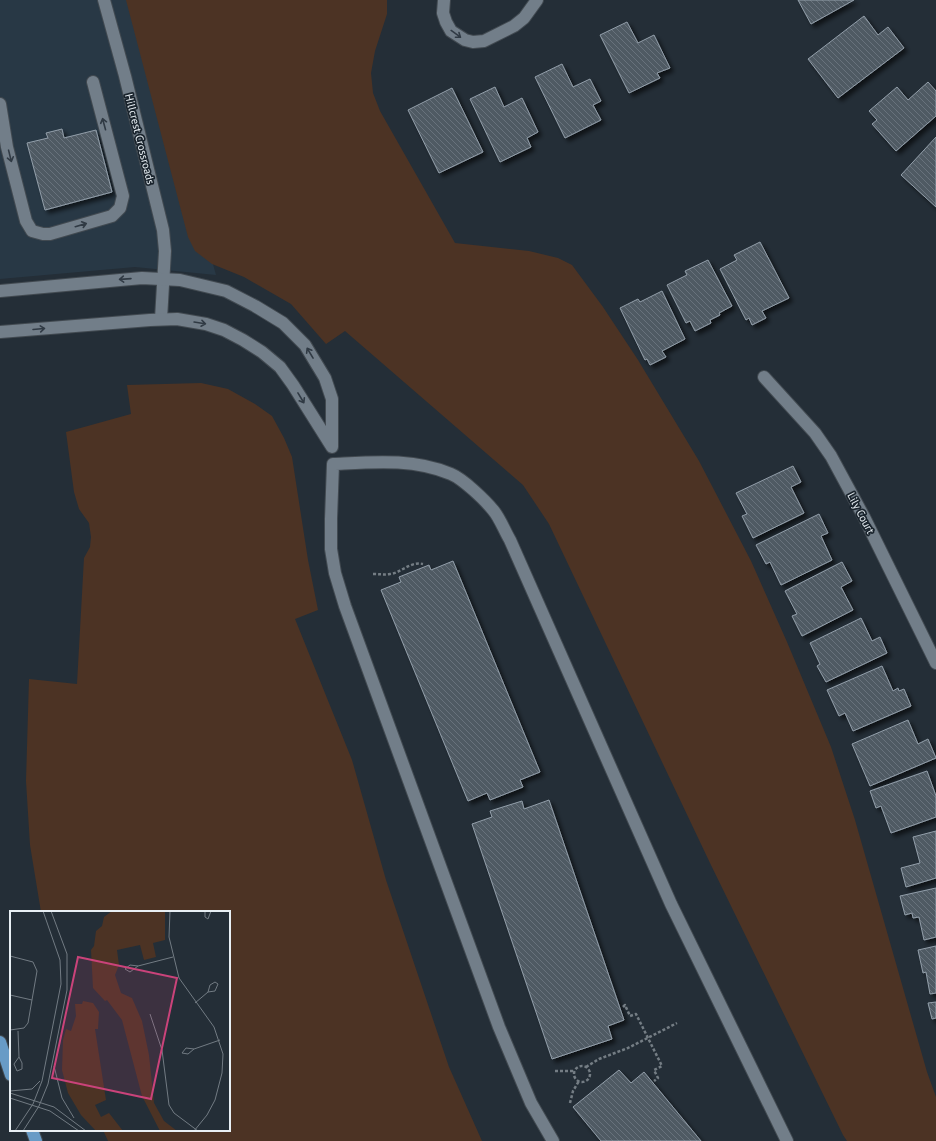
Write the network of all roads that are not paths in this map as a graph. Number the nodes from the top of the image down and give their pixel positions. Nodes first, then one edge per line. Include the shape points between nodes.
1 (104, 0) edge
2 (444, 0) edge
3 (536, 0) edge
4 (93, 82) dead end
5 (0, 104) edge
6 (164, 279) junction
7 (0, 291) edge
8 (161, 319) junction
9 (0, 332) edge
10 (764, 377) dead end
11 (332, 447) junction
12 (333, 464) junction
13 (936, 663) edge
14 (0, 1042) edge
15 (10, 1072) edge
16 (32, 1131) edge
17 (36, 1141) edge
18 (553, 1141) edge
19 (787, 1141) edge

1 - 6 street, Hillcrest Crossroads via 163,230
2 -> 3 street via 443,13 451,31 473,42 484,41 514,26 524,18
5 -> 4 street via 7,147 26,221 32,231 50,234 112,216 120,208 123,196
6 -> 7 street via 142,278
6 - 8 street, Hillcrest Crossroads
11 -> 6 street via 332,399 325,378 305,345 283,323 226,291 180,280
9 -> 8 street
8 -> 11 street via 206,324 230,333 262,352 280,367
10 - 13 street, Lily Court via 815,433 831,456
11 - 12 street
12 - 18 street via 331,549 335,574 345,606 499,1027 531,1103
12 - 19 street via 406,462 453,474 494,510 510,540 670,904
14 - 15 main road
16 - 17 main road

